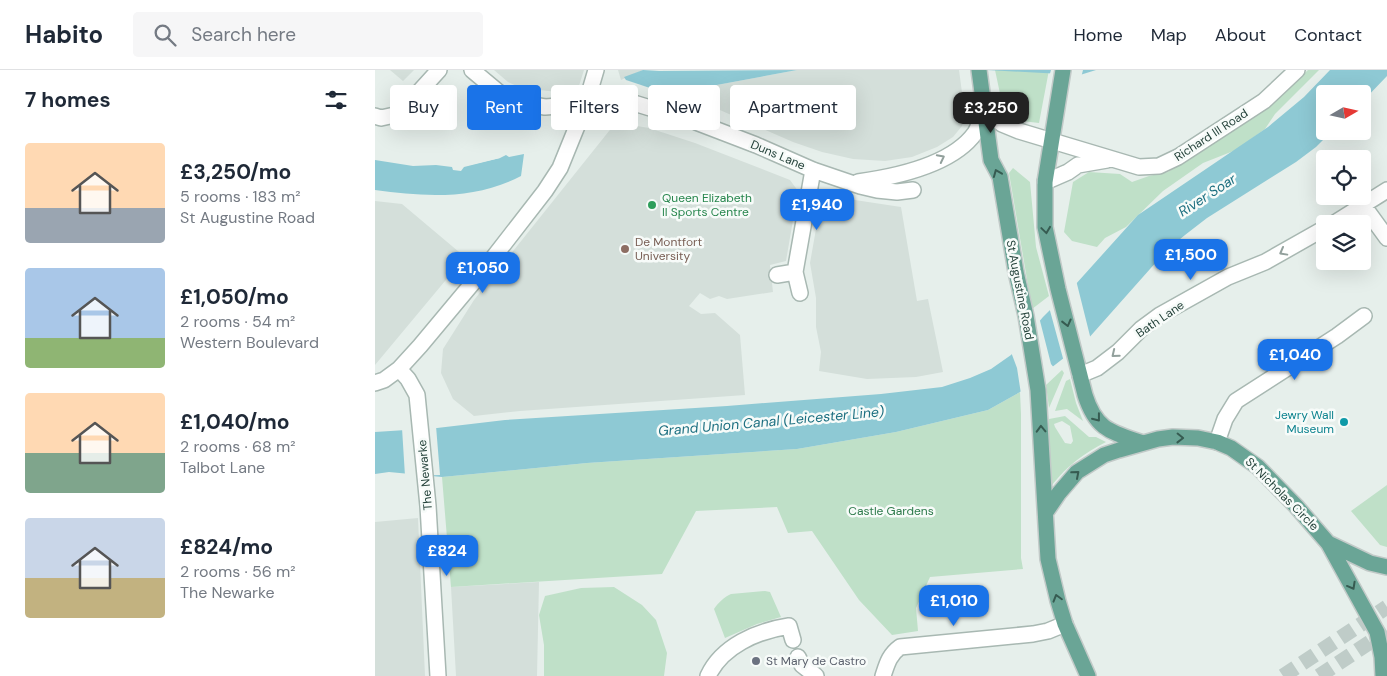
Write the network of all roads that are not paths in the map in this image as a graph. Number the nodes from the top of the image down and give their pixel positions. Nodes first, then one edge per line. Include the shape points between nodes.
1 (439, 70) edge
2 (596, 70) edge
3 (979, 70) edge
4 (1297, 70) edge
5 (474, 71) edge
6 (1062, 77) edge
7 (592, 85) edge
8 (983, 101) junction
9 (638, 104) edge
10 (551, 107) edge
11 (375, 116) edge
12 (576, 130) edge
13 (1052, 142) junction
14 (1113, 160) junction
15 (813, 170) junction
16 (854, 182) junction
17 (1045, 182) junction
18 (913, 190) dead end
19 (1387, 190) edge
20 (1371, 200) edge
21 (1363, 205) joint
22 (1347, 215) edge
23 (1316, 233) edge
24 (1387, 238) edge
25 (795, 272) junction
26 (777, 275) dead end
27 (800, 293) dead end
28 (1364, 316) dead end
29 (399, 369) junction
30 (1080, 375) junction
31 (375, 383) edge
32 (1217, 442) junction
33 (1143, 443) junction
34 (1045, 512) junction
35 (1328, 543) junction
36 (1387, 567) edge
37 (1065, 624) junction
38 (1382, 636) edge
39 (793, 640) dead end
40 (798, 657) dead end
41 (1387, 673) edge
42 (438, 676) edge
43 (708, 676) edge
44 (815, 676) edge
45 (883, 676) edge
46 (1088, 676) edge
47 (1383, 676) edge

1 - 11 street via 399,114
2 - 7 street
3 - 8 main road, St Augustine Road
4 - 14 street, Richard III Road via 1264,101 1165,164 1145,168
5 - 10 street, Duns Lane via 509,101
6 - 13 main road
8 - 13 street, Richard III Road via 1002,124
16 -> 8 street, Duns Lane via 909,172 945,157 974,134
34 -> 8 main road, St Augustine Road via 1038,390 1000,177 991,160
9 - 15 street, Duns Lane via 696,122
12 - 29 street via 560,168 545,191 486,267
13 - 14 street, Richard III Road
13 - 17 main road
14 - 17 street, Richard III Road via 1077,165
15 - 16 street, Duns Lane
15 - 25 street
16 - 18 street, Duns Lane via 877,190
17 -> 30 main road via 1045,227
19 - 20 street
21 - 22 street
21 - 24 street
23 -> 30 street, Bath Lane via 1265,262 1228,277 1160,316 1097,368
25 - 26 street
25 - 27 street
28 - 32 street via 1236,401
29 - 31 street
29 - 42 street, The Newarke via 417,395 426,480
30 -> 33 main road via 1098,423 1114,433
33 -> 32 main road, St Nicholas Circle via 1173,437
32 - 35 main road, St Nicholas Circle via 1244,456 1258,468
34 -> 33 main road, St Nicholas Circle via 1067,482 1090,463 1104,455
37 -> 34 main road via 1048,559
35 - 36 main road via 1370,563
35 -> 38 main road, St Nicholas Circle
37 - 45 street via 1033,634 900,647 893,652
37 - 46 main road
38 - 47 main road, St Nicholas Circle via 1378,645
39 - 43 street via 789,626 741,641 727,652
40 - 44 street via 801,665
41 - 47 main road

